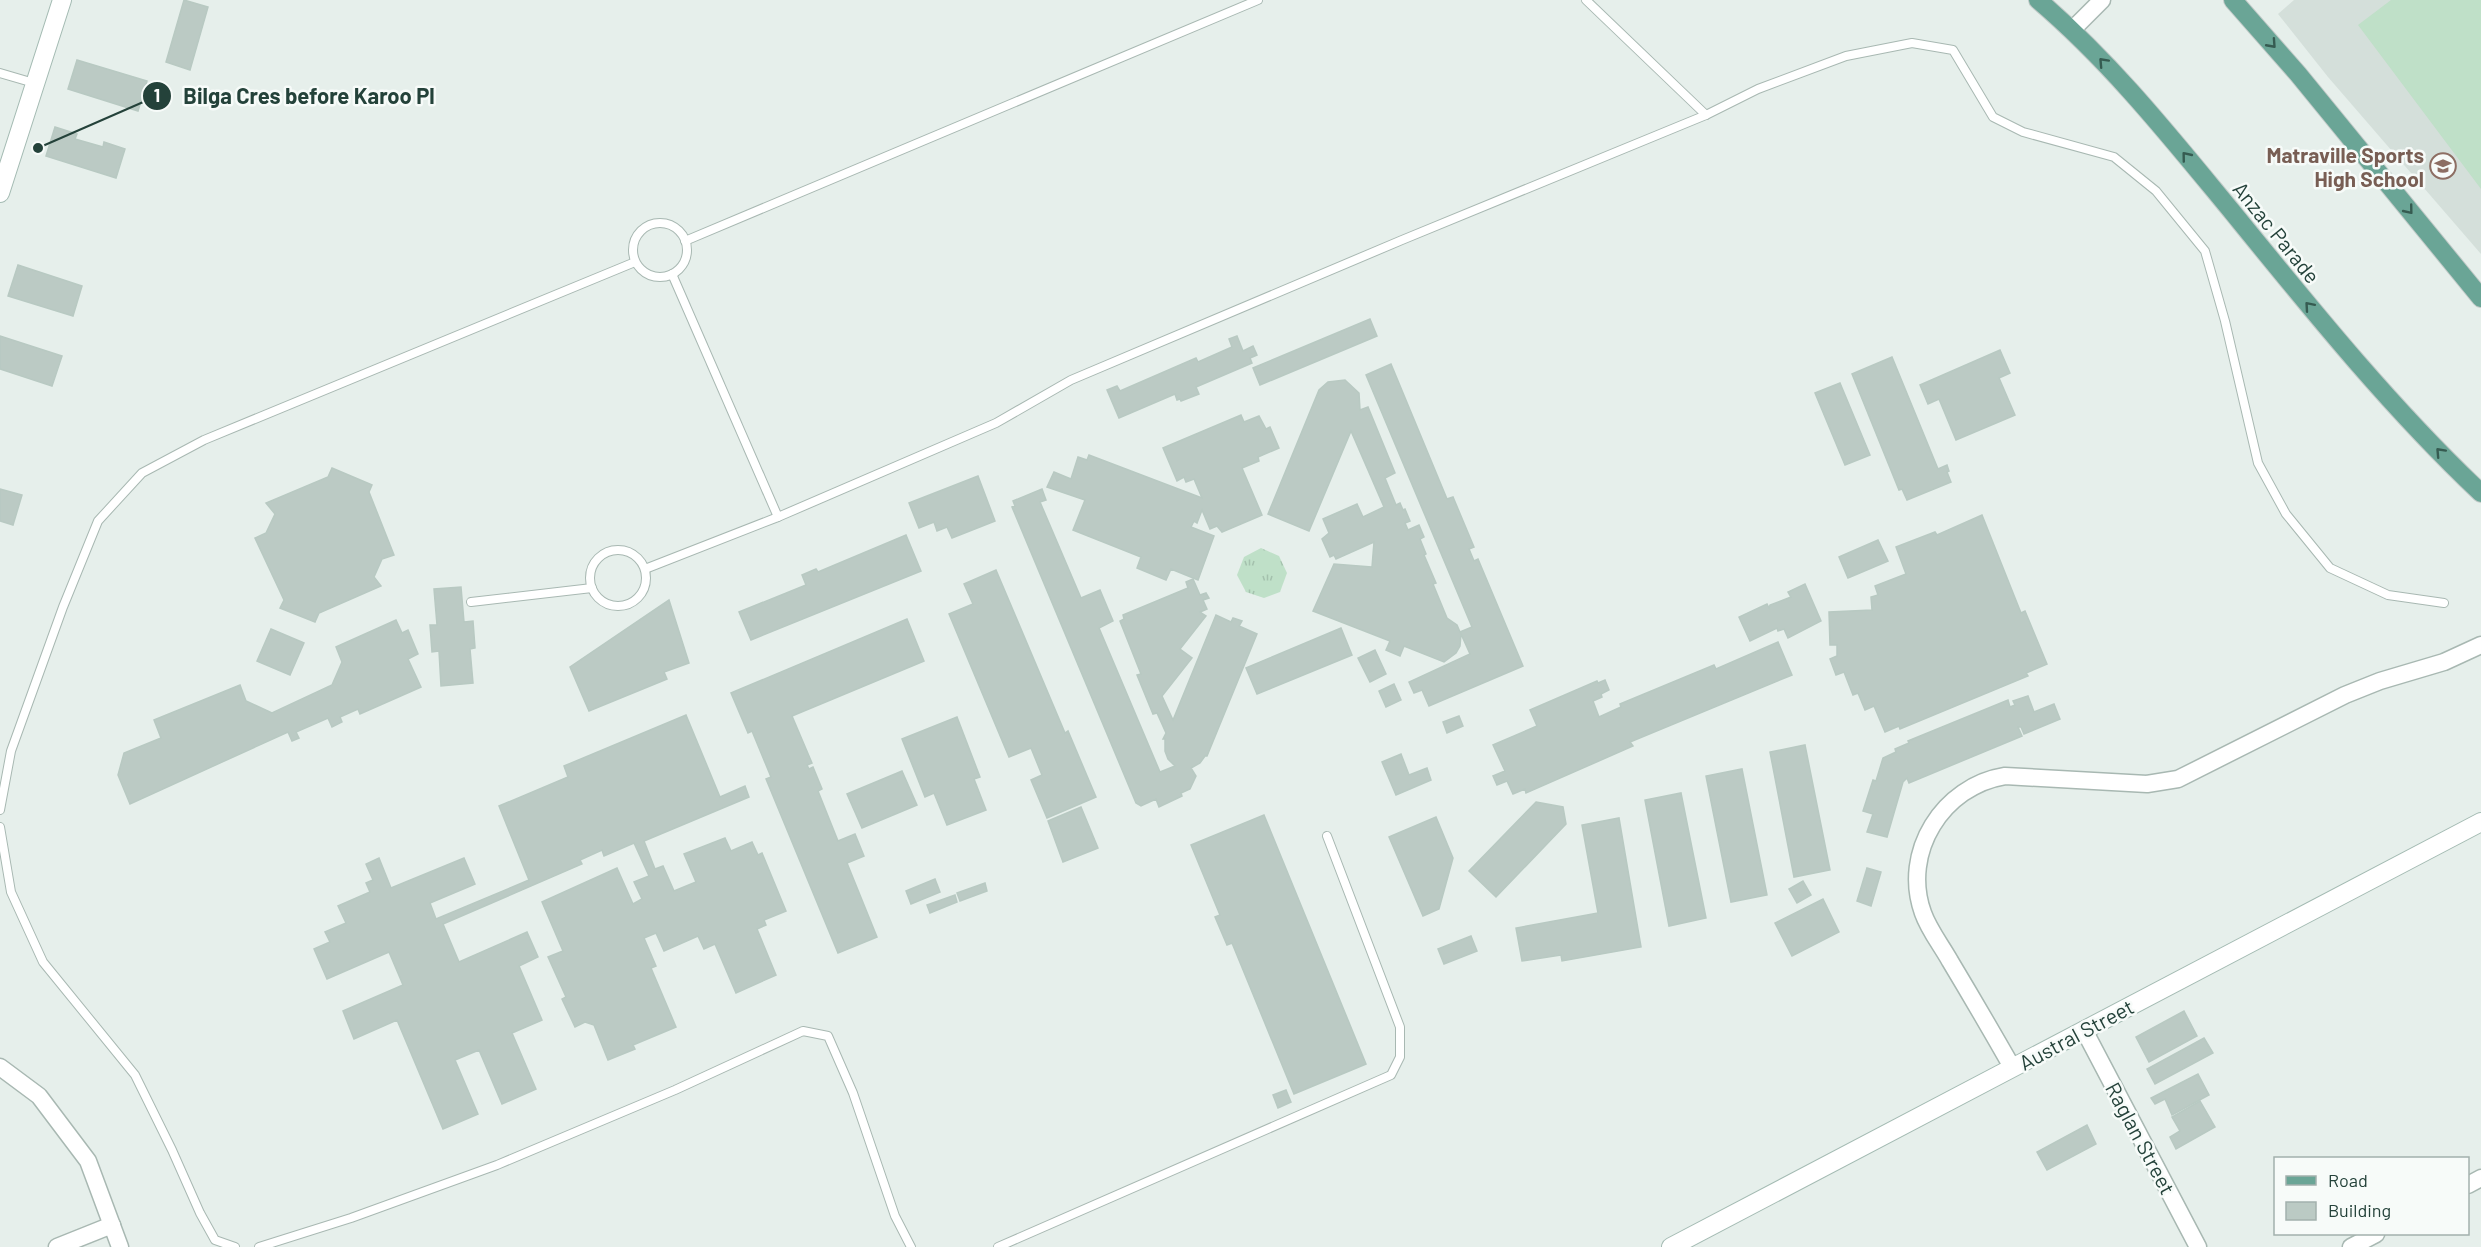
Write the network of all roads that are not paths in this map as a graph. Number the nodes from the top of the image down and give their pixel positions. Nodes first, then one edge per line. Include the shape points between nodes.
1 (62, 0) edge
2 (1258, 0) edge
3 (1586, 0) edge
4 (2038, 0) edge
5 (2102, 0) edge
6 (2233, 0) edge
7 (2073, 29) junction
8 (0, 73) edge
9 (34, 83) junction
10 (1706, 115) junction
11 (0, 193) edge
12 (685, 241) junction
13 (635, 261) junction
14 (672, 274) junction
15 (2481, 298) edge
16 (2481, 493) edge
17 (778, 517) junction
18 (645, 569) junction
19 (592, 588) junction
20 (471, 602) dead end
21 (2444, 603) dead end
22 (2481, 645) edge
23 (0, 810) edge
24 (2481, 822) edge
25 (0, 827) edge
26 (1327, 836) dead end
27 (2084, 1030) junction
28 (0, 1066) edge
29 (2012, 1067) junction
30 (111, 1225) junction
31 (2372, 1235) edge
32 (57, 1247) edge
33 (120, 1247) edge
34 (235, 1247) edge
35 (260, 1247) edge
36 (911, 1247) edge
37 (998, 1247) edge
38 (1671, 1247) edge
39 (2198, 1247) edge
40 (2350, 1247) edge

1 - 9 street
2 - 12 lane
3 - 10 lane
4 - 7 main road, Anzac Parade
5 - 7 street
6 -> 15 main road
16 -> 7 main road, Anzac Parade via 2375,383 2144,104
8 - 9 lane
9 - 11 street
10 - 17 lane via 1071,380 996,423
10 - 21 lane via 1758,89 1846,56 1912,43 1953,50 1993,117 2024,132 2114,157 2156,191 2205,250 2258,463 2286,514 2330,568 2388,595
12 - 13 lane via 671,225 650,225 635,240
12 - 14 lane via 687,254 682,266
13 - 14 lane via 640,269 655,277
13 - 23 lane via 204,440 142,473 98,521 10,751
14 - 17 lane
17 - 18 lane
18 - 19 lane via 645,588 632,603 604,603
18 - 19 lane via 627,551 609,551 595,562 590,579
19 - 20 lane
22 - 29 street via 2444,662 2345,695 2178,779 2147,784 2005,776 1990,778 1956,796 1936,817 1924,844 1919,866 1920,899 1930,927
24 - 27 street, Austral Street
25 - 34 lane via 11,892 43,962 135,1075 214,1240
26 - 37 lane via 1400,1027 1400,1057 1391,1075
27 - 29 street, Austral Street
27 - 39 street, Raglan Street
28 - 30 street via 39,1096 88,1161
29 - 38 street, Austral Street
30 - 32 street
30 - 33 street
31 - 40 street
35 - 36 lane via 497,1165 803,1031 828,1036 854,1093 895,1216

